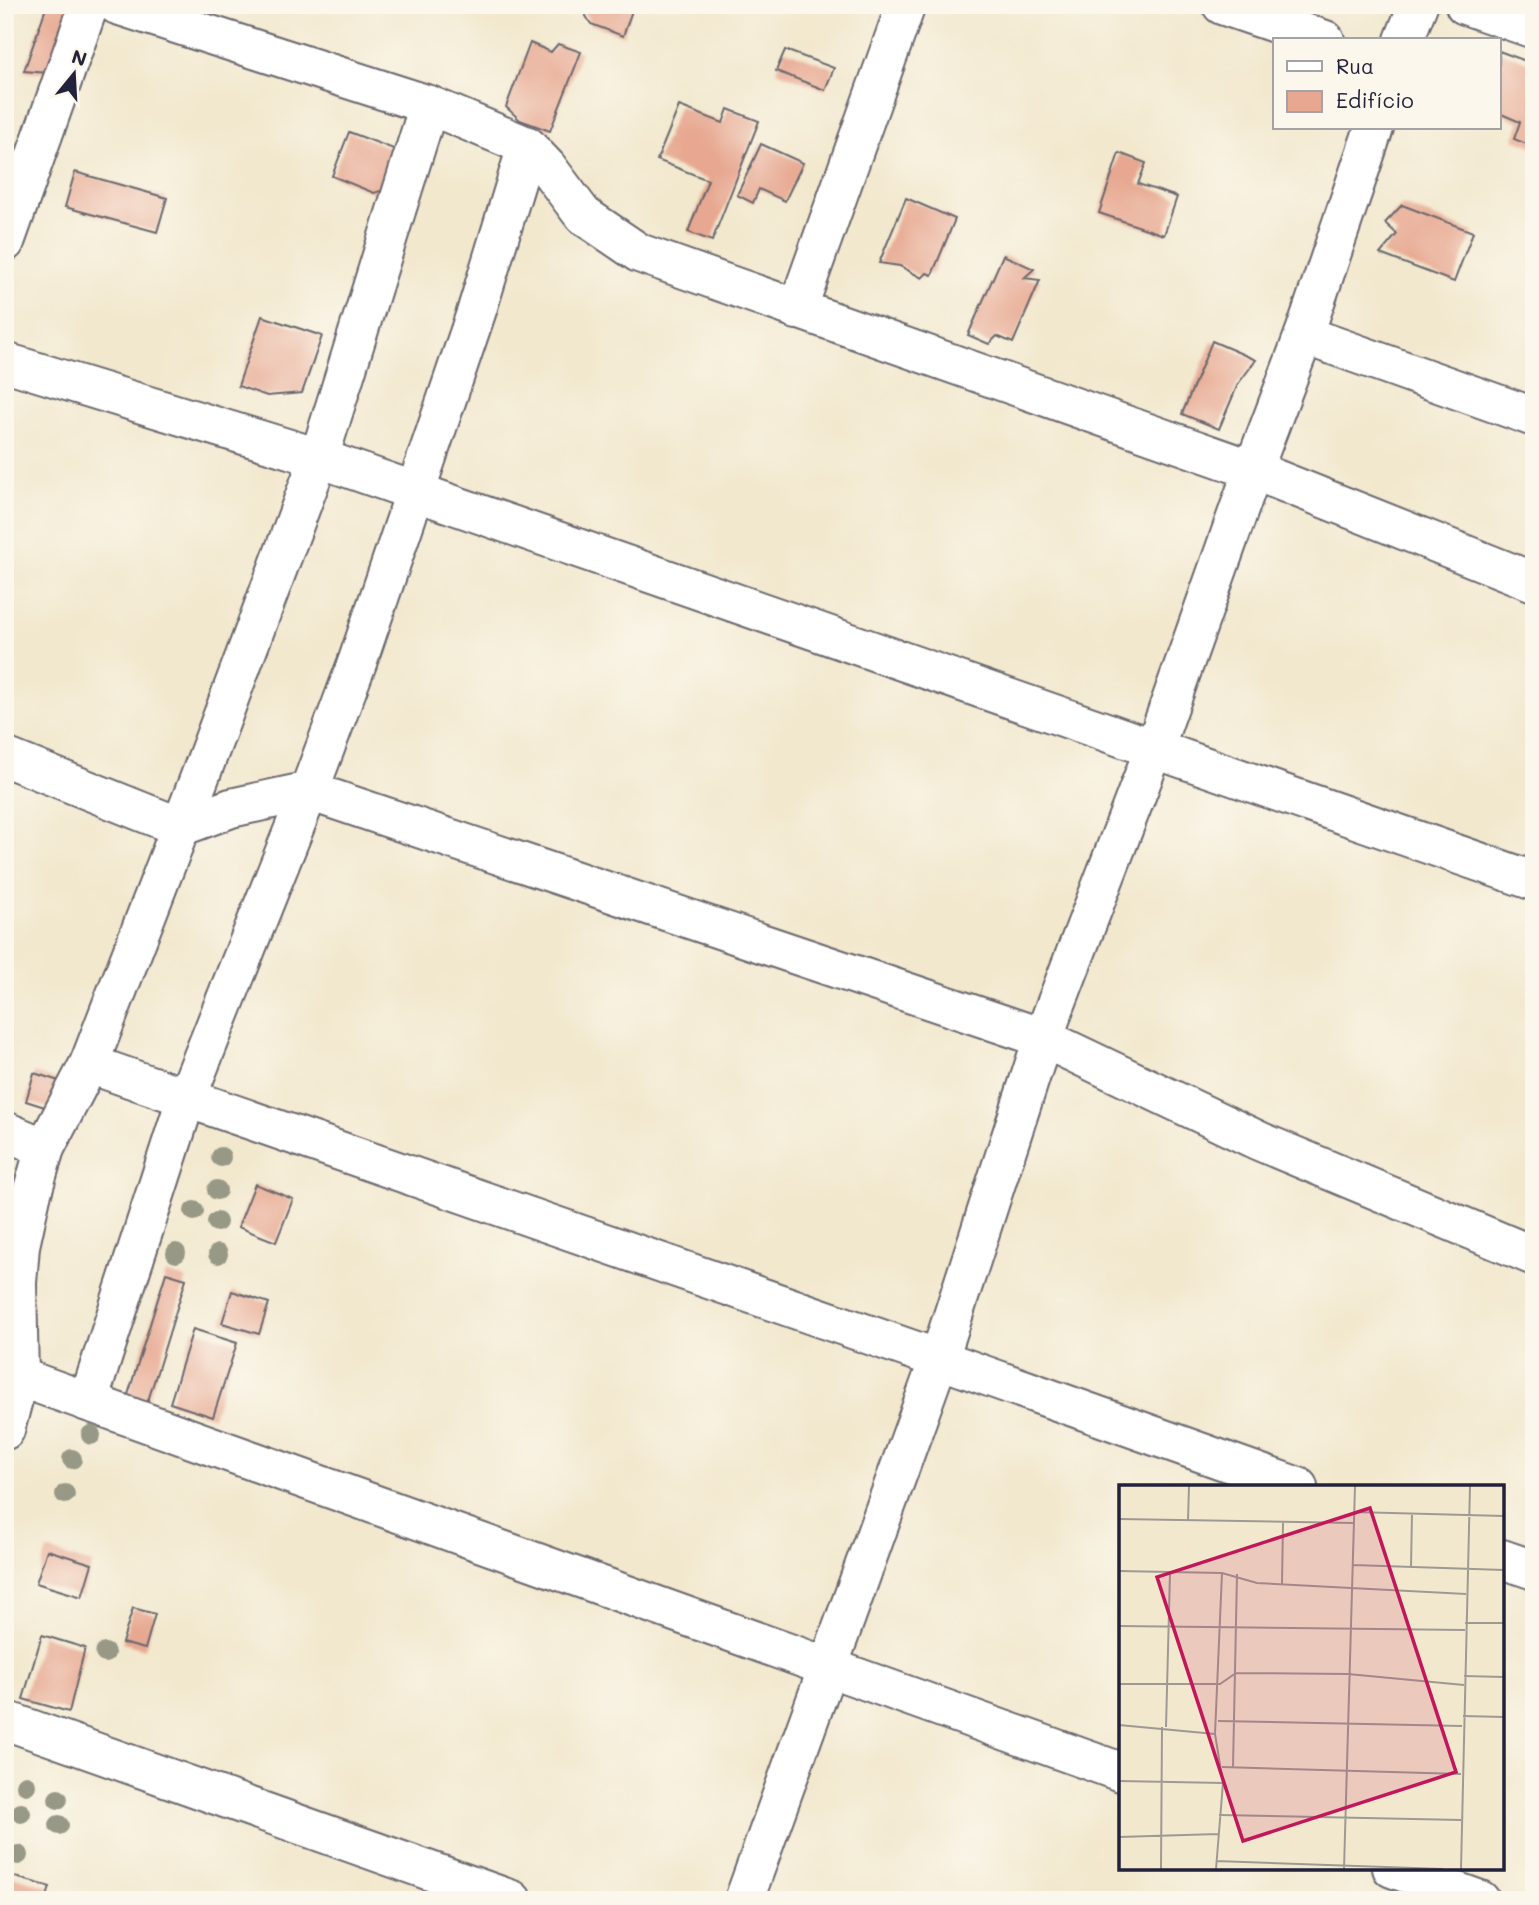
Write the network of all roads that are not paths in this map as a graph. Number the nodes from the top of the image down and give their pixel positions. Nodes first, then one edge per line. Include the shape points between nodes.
1 (89, 5) edge
2 (117, 5) edge
3 (906, 5) edge
4 (1222, 5) edge
5 (1418, 5) edge
6 (1465, 5) edge
7 (1534, 29) edge
8 (1319, 38) edge
9 (1405, 38) edge
10 (429, 106) junction
11 (1373, 130) edge
12 (527, 146) junction
13 (5, 242) edge
14 (797, 310) junction
15 (1304, 335) junction
16 (5, 362) edge
17 (1534, 417) edge
18 (319, 458) junction
19 (1253, 470) junction
20 (415, 492) junction
21 (1534, 582) edge
22 (1154, 749) junction
23 (5, 757) edge
24 (309, 791) junction
25 (180, 827) junction
26 (1534, 881) edge
27 (1043, 1038) junction
28 (89, 1065) junction
29 (186, 1099) junction
30 (5, 1132) edge
31 (46, 1148) junction
32 (1534, 1256) edge
33 (939, 1359) junction
34 (19, 1377) junction
35 (88, 1402) junction
36 (5, 1430) edge
37 (1292, 1485) edge
38 (1504, 1560) edge
39 (1534, 1570) edge
40 (829, 1667) junction
41 (5, 1720) edge
42 (1119, 1771) edge
43 (1398, 1870) edge
44 (512, 1900) edge
45 (744, 1900) edge
46 (1480, 1900) edge

1 - 13 street
2 - 10 street
3 - 14 street
4 - 8 street
5 - 9 street
6 - 7 street
10 - 12 street
10 - 18 street
11 - 15 street
12 - 14 street via 583,215 639,253
12 - 20 street
14 - 19 street
15 - 17 street
15 - 19 street
16 - 18 street
18 - 20 street
18 - 25 street
19 - 21 street
19 - 22 street
20 - 22 street
20 - 24 street
22 - 26 street
22 - 27 street
23 - 25 street
24 - 25 street via 232,808
24 - 27 street
24 - 29 street
25 - 28 street
27 - 32 street via 1259,1141
27 - 33 street
28 - 29 street
28 - 31 street
29 - 33 street
29 - 35 street
30 - 31 street
31 - 34 street via 20,1246
33 - 37 street
33 - 40 street
34 - 35 street
34 - 36 street
35 - 40 street
38 - 39 street
40 - 42 street
40 - 45 street
41 - 44 street
43 - 46 street

